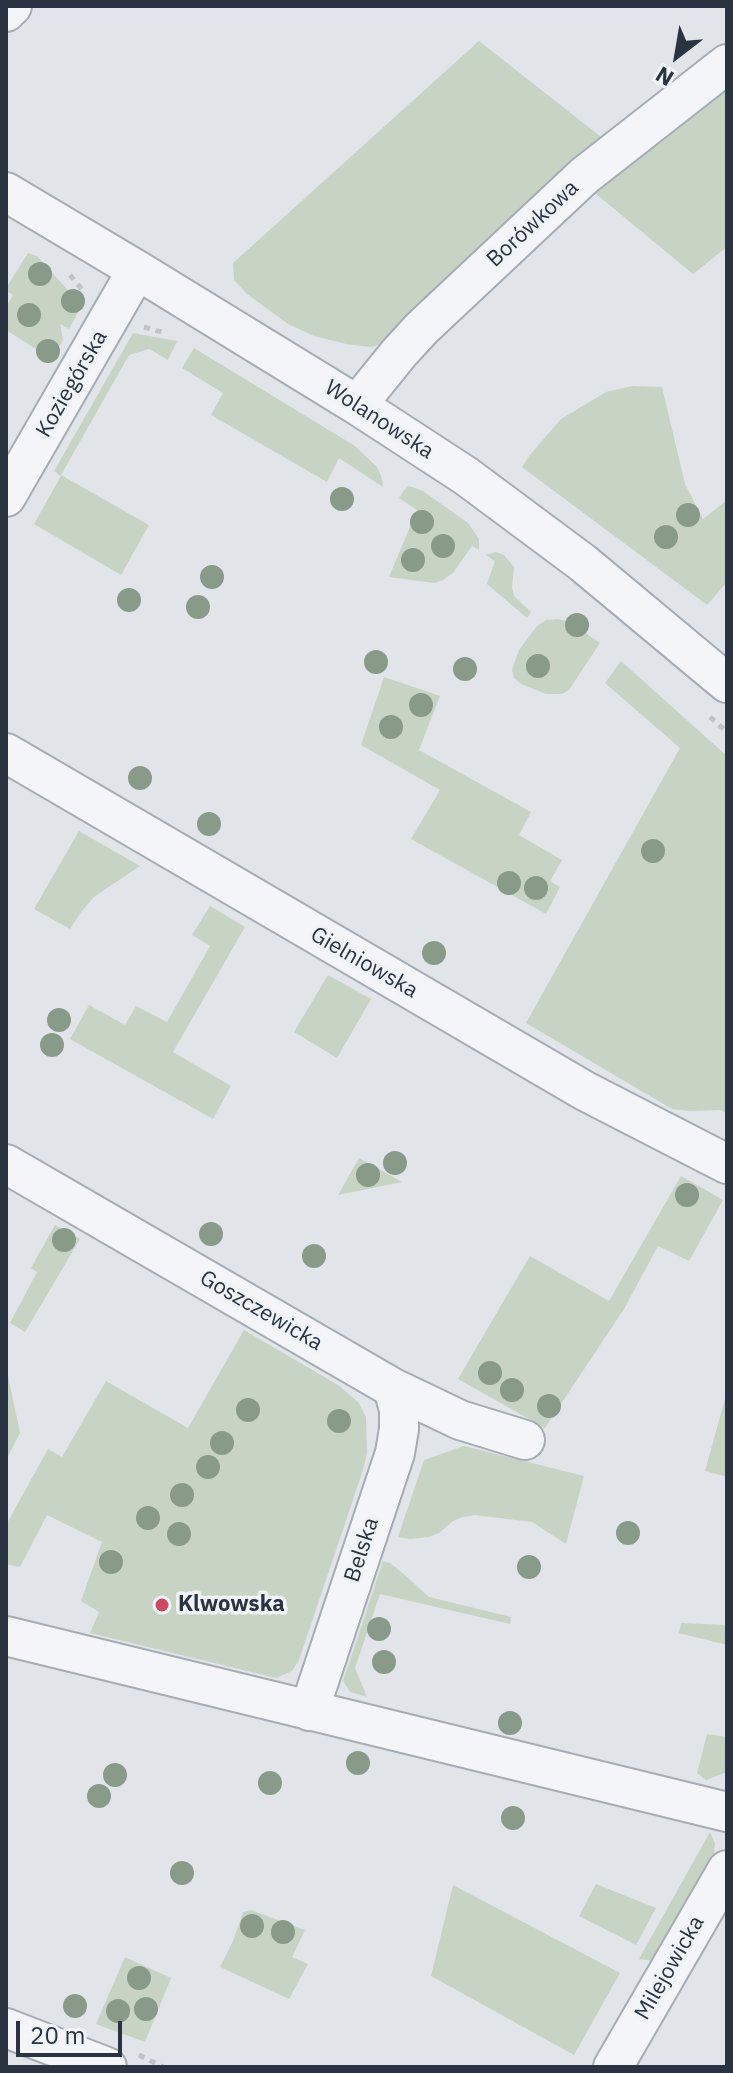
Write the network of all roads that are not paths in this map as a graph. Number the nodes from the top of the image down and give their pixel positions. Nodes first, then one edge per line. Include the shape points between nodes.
1 (12, 6) edge
2 (6, 12) edge
3 (727, 64) edge
4 (6, 192) edge
5 (137, 270) junction
6 (357, 405) junction
7 (6, 497) edge
8 (716, 698) edge
9 (6, 753) edge
10 (6, 1164) edge
11 (727, 1164) edge
12 (393, 1388) junction
13 (525, 1440) dead end
14 (6, 1636) edge
15 (309, 1711) junction
16 (727, 1812) edge
17 (727, 1870) edge
18 (6, 2028) edge
19 (107, 2067) edge
20 (613, 2067) edge

1 - 2 street
3 - 6 street, Borówkowa via 584,176 422,328
4 - 5 street, Wolanowska
5 - 6 street, Wolanowska
5 - 7 street, Koziegórska
6 - 8 street, Wolanowska via 466,476 571,554
9 - 11 street, Gielniowska via 585,1091
10 - 12 street, Goszczewicka
12 - 13 street, Goszczewicka via 460,1420
12 - 15 street, Belska via 399,1410 395,1453
14 - 15 street
15 - 16 street
17 - 20 street, Milejowicka
18 - 19 street

